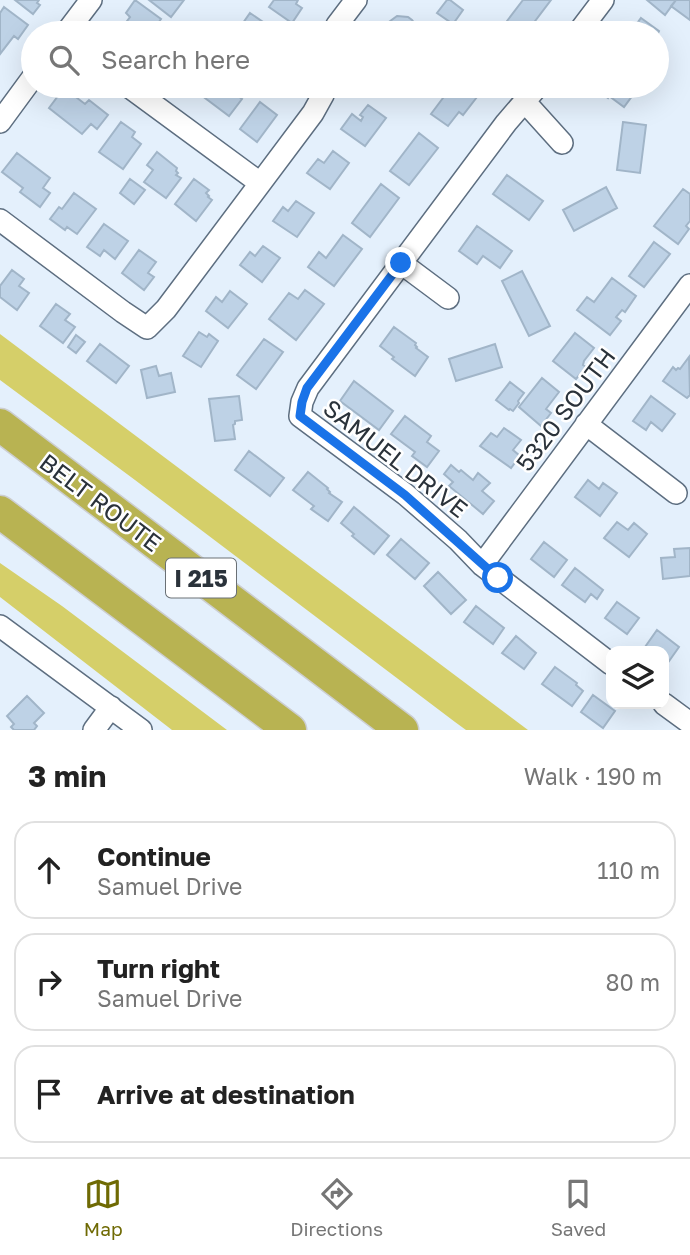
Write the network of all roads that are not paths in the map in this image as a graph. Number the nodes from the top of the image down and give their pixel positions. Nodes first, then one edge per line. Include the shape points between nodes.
1 (91, 0) edge
2 (356, 0) edge
3 (603, 0) edge
4 (75, 21) edge
5 (340, 21) edge
6 (587, 21) edge
7 (21, 93) edge
8 (144, 98) edge
9 (322, 98) edge
10 (528, 98) edge
11 (534, 98) edge
12 (0, 122) edge
13 (562, 143) dead end
14 (260, 183) junction
15 (0, 220) edge
16 (401, 263) junction
17 (690, 285) edge
18 (448, 298) dead end
19 (586, 424) junction
20 (0, 425) edge
21 (676, 493) dead end
22 (0, 512) edge
23 (482, 565) junction
24 (0, 626) edge
25 (606, 660) edge
26 (111, 707) junction
27 (669, 708) edge
28 (690, 723) edge
29 (94, 730) edge
30 (141, 730) edge
31 (290, 730) edge
32 (402, 730) edge

1 - 4 street
2 - 5 street
3 - 6 street
7 - 12 street
8 - 14 street
9 - 14 street
10 - 16 street, SAMUEL DRIVE
11 - 13 street
14 - 15 street via 147,328
16 - 18 street
16 - 23 street, SAMUEL DRIVE via 307,388 300,416 405,495
17 - 19 street, 5320 SOUTH
19 - 21 street
19 - 23 street, 5320 SOUTH
20 - 32 highway, BELT ROUTE / I 215
22 - 31 highway, I 215
23 - 25 street
24 - 26 street
26 - 29 street
26 - 30 street
27 - 28 street

